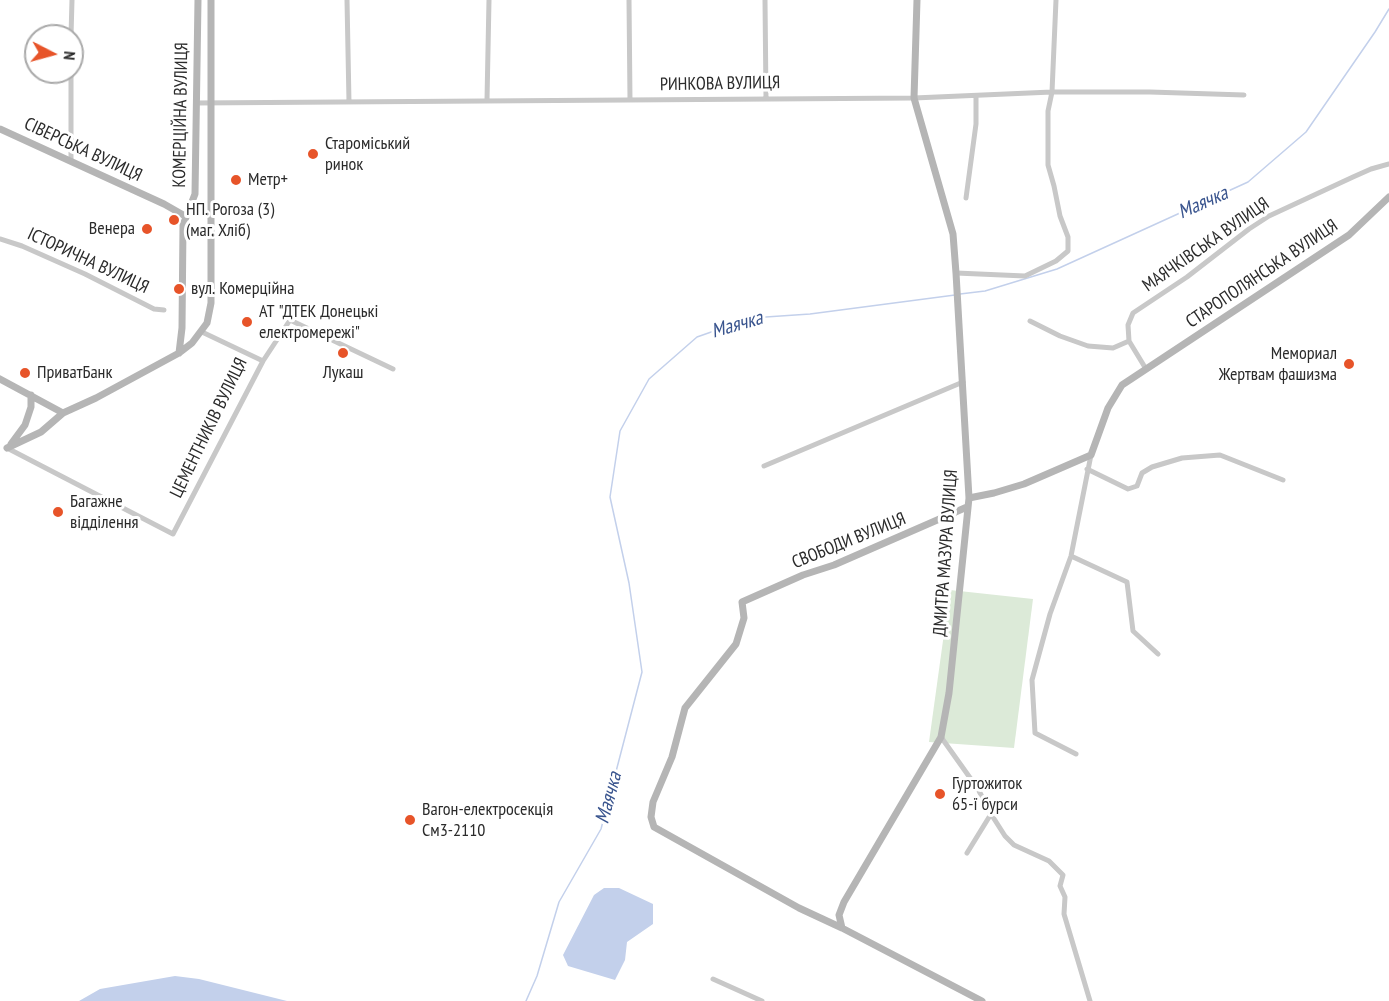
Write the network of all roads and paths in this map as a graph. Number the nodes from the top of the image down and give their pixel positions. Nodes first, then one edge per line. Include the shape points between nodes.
1 (72, 0) edge
2 (198, 0) edge
3 (211, 0) edge
4 (347, 0) edge
5 (489, 0) edge
6 (629, 0) edge
7 (765, 0) edge
8 (917, 0) edge
9 (1056, 0) edge
10 (71, 24) edge
11 (196, 65) junction
12 (211, 65) junction
13 (71, 84) edge
14 (1052, 92) junction
15 (1244, 95) dead end
16 (976, 96) junction
17 (766, 98) junction
18 (914, 98) junction
19 (487, 100) junction
20 (630, 100) junction
21 (348, 102) junction
22 (196, 103) junction
23 (210, 103) junction
24 (0, 129) edge
25 (70, 161) junction
26 (1389, 164) edge
27 (1389, 197) edge
28 (966, 198) dead end
29 (185, 216) junction
30 (0, 238) edge
31 (957, 276) junction
32 (164, 310) dead end
33 (1030, 321) dead end
34 (202, 332) junction
35 (1129, 341) junction
36 (179, 353) junction
37 (263, 361) junction
38 (393, 369) dead end
39 (1146, 369) junction
40 (0, 379) edge
41 (963, 382) junction
42 (31, 395) junction
43 (63, 413) junction
44 (4, 446) edge
45 (1091, 455) junction
46 (764, 466) dead end
47 (1087, 468) junction
48 (1283, 480) dead end
49 (969, 498) junction
50 (967, 507) junction
51 (1071, 556) junction
52 (1158, 654) dead end
53 (941, 737) junction
54 (1076, 754) dead end
55 (991, 814) junction
56 (967, 853) dead end
57 (842, 928) junction
58 (713, 980) dead end
59 (762, 1001) edge
60 (982, 1001) edge
61 (1090, 1001) edge

1 - 10 street
2 - 11 street, КОМЕРЦІЙНА ВУЛИЦЯ
3 - 12 street, КОМЕРЦІЙНА ВУЛИЦЯ
4 - 21 street
5 - 19 street
6 - 20 street
7 - 17 street
8 - 18 street, ДМИТРА МАЗУРА ВУЛИЦЯ
9 - 14 street
11 - 12 street
11 - 22 street, КОМЕРЦІЙНА ВУЛИЦЯ
12 - 23 street, КОМЕРЦІЙНА ВУЛИЦЯ
13 - 25 street
14 - 15 street, РИНКОВА ВУЛИЦЯ
14 - 16 street, РИНКОВА ВУЛИЦЯ
14 - 31 street via 1047,165 1068,237 1068,251 1025,276
16 - 18 street, РИНКОВА ВУЛИЦЯ
16 - 28 street
17 - 18 street, РИНКОВА ВУЛИЦЯ
17 - 20 street, РИНКОВА ВУЛИЦЯ
18 - 31 street, ДМИТРА МАЗУРА ВУЛИЦЯ via 952,234
19 - 20 street, РИНКОВА ВУЛИЦЯ
19 - 21 street, РИНКОВА ВУЛИЦЯ
21 - 23 street, РИНКОВА ВУЛИЦЯ
22 - 23 street, РИНКОВА ВУЛИЦЯ
22 - 29 street, КОМЕРЦІЙНА ВУЛИЦЯ via 195,194
23 - 34 street, КОМЕРЦІЙНА ВУЛИЦЯ via 211,303
24 - 25 street, СІВЕРСЬКА ВУЛИЦЯ
25 - 29 street, СІВЕРСЬКА ВУЛИЦЯ
26 - 35 street, МАЯЧКІВСЬКА ВУЛИЦЯ via 1342,182 1249,229 1133,314 1128,326
27 - 39 street, СТАРОПОЛЯНСЬКА ВУЛИЦЯ via 1349,235
29 - 36 street, КОМЕРЦІЙНА ВУЛИЦЯ
30 - 32 street, ІСТОРИЧНА ВУЛИЦЯ via 154,309
31 - 41 street, ДМИТРА МАЗУРА ВУЛИЦЯ
33 - 35 street via 1088,346 1113,348
34 - 36 street, КОМЕРЦІЙНА ВУЛИЦЯ
34 - 37 street, ЦЕМЕНТНИКІВ ВУЛИЦЯ
35 - 39 street
36 - 43 street
37 - 38 street via 290,320
37 - 44 street, ЦЕМЕНТНИКІВ ВУЛИЦЯ via 172,534
39 - 45 street, СТАРОПОЛЯНСЬКА ВУЛИЦЯ via 1122,385 1108,408
40 - 42 street
41 - 46 street
41 - 49 street, ДМИТРА МАЗУРА ВУЛИЦЯ
42 - 43 street
42 - 44 street via 25,425
43 - 44 street via 41,432
45 - 47 street
45 - 49 street via 1024,484
47 - 48 street via 1128,489 1137,486 1142,473 1152,467 1182,458 1220,455
47 - 51 street
49 - 50 street, ДМИТРА МАЗУРА ВУЛИЦЯ
50 - 53 street, ДМИТРА МАЗУРА ВУЛИЦЯ via 949,693
50 - 57 street, СВОБОДИ ВУЛИЦЯ via 742,602 744,618 736,644 685,708 672,757 653,802 654,827
51 - 52 street via 1127,582 1133,631
51 - 54 street via 1032,680 1035,733
53 - 55 street
53 - 57 street, ДМИТРА МАЗУРА ВУЛИЦЯ via 844,902 839,915
55 - 56 street
55 - 61 street via 1014,845 1049,861 1063,875 1060,886 1065,897 1064,914
57 - 60 street
58 - 59 street

